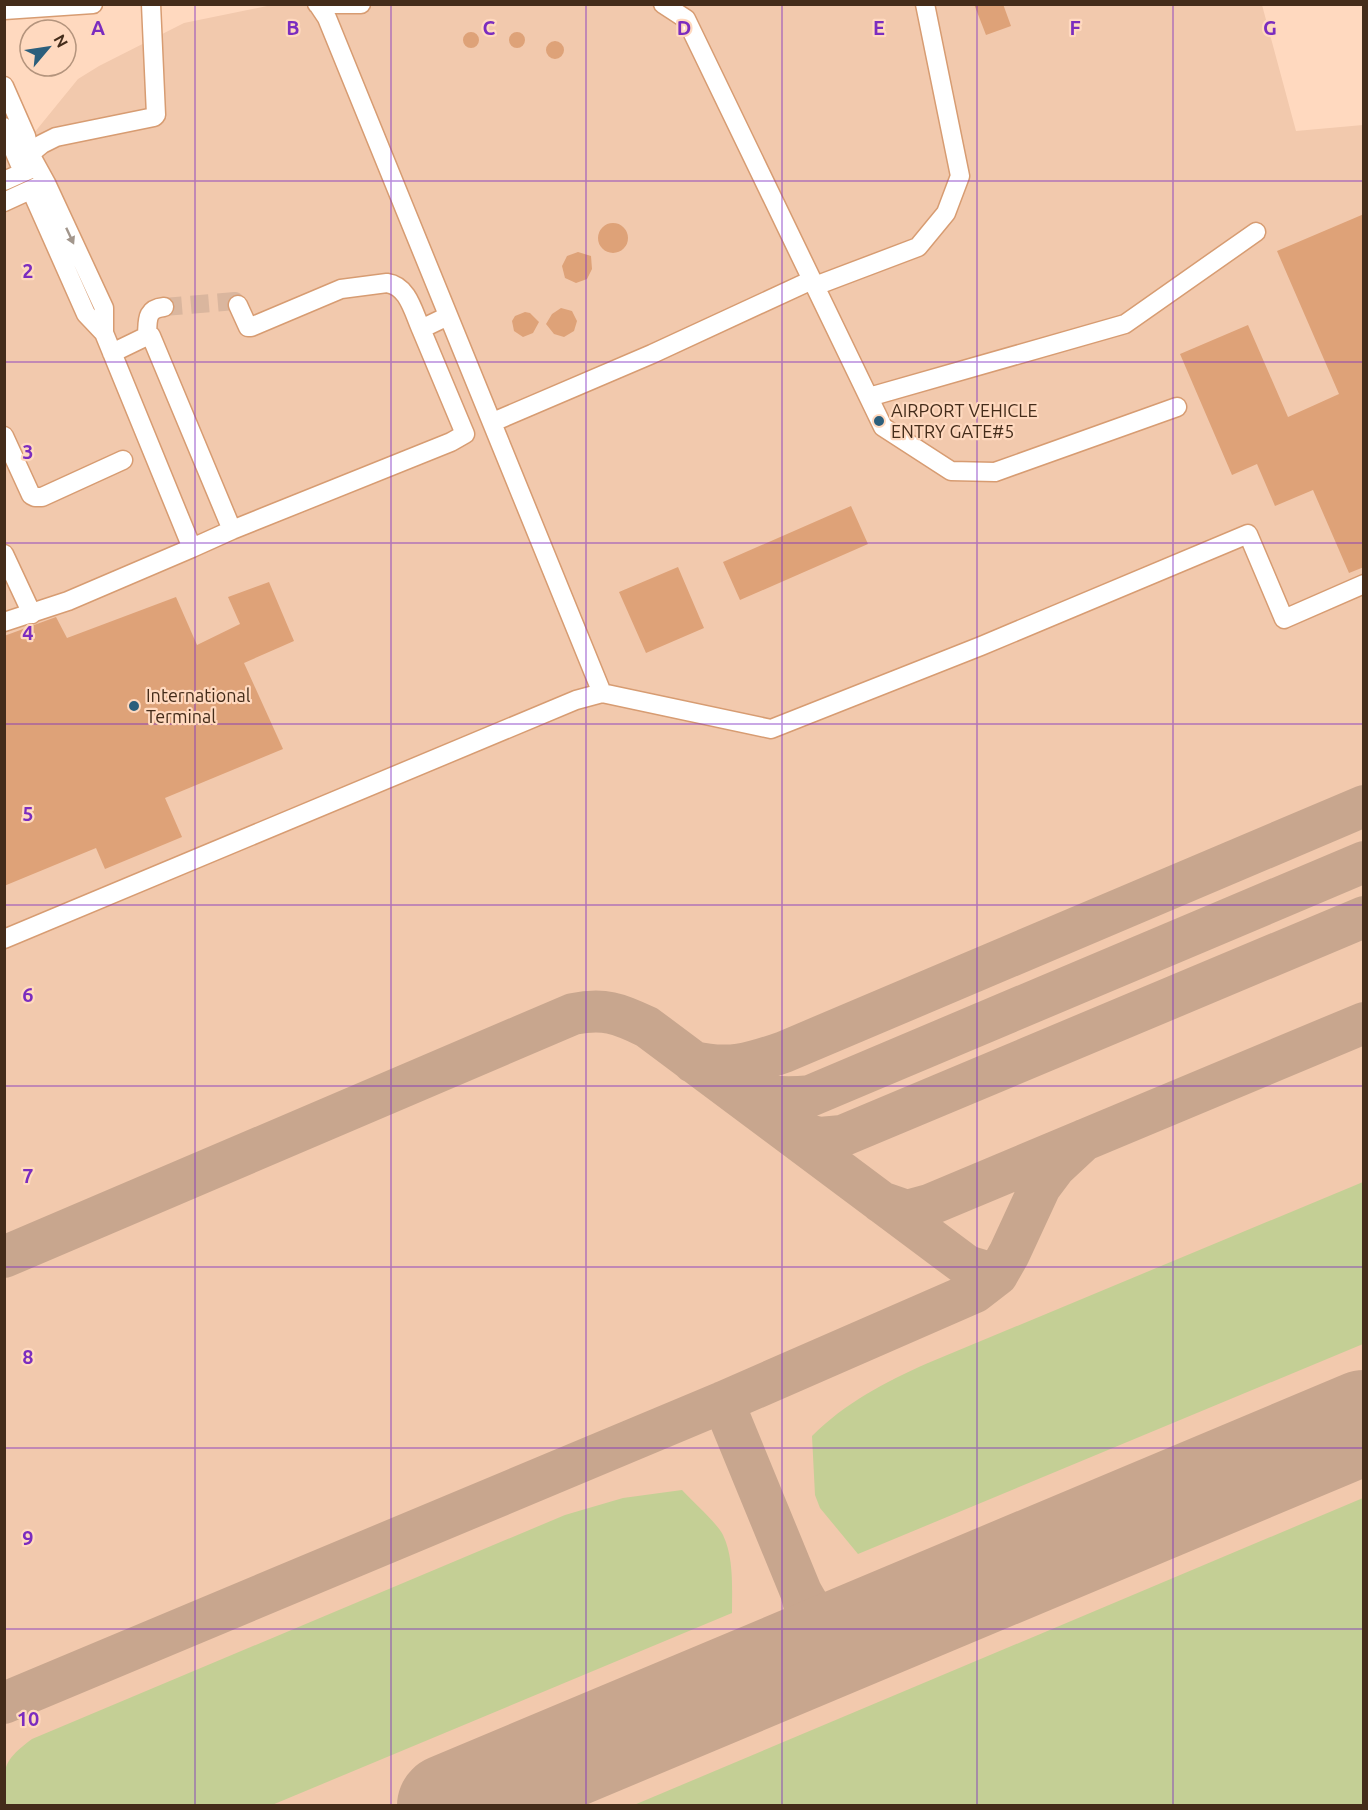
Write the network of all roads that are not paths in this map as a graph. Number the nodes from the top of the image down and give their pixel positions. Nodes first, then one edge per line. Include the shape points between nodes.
1 (93, 4) edge
2 (151, 4) edge
3 (361, 4) edge
4 (663, 4) edge
5 (925, 4) edge
6 (318, 5) edge
7 (4, 10) edge
8 (4, 86) edge
9 (4, 127) edge
10 (30, 164) junction
11 (4, 181) edge
12 (38, 187) junction
13 (4, 202) edge
14 (1256, 232) dead end
15 (814, 283) junction
16 (237, 305) dead end
17 (164, 307) dead end
18 (448, 316) junction
19 (421, 329) junction
20 (147, 336) junction
21 (112, 353) junction
22 (868, 397) junction
23 (1177, 407) dead end
24 (493, 422) junction
25 (4, 436) edge
26 (123, 460) dead end
27 (232, 530) junction
28 (192, 548) junction
29 (4, 554) edge
30 (1364, 584) edge
31 (32, 614) junction
32 (4, 622) edge
33 (602, 693) junction
34 (4, 939) edge

1 - 7 lane
2 - 10 lane via 156,115 56,137 42,144
3 - 6 lane
4 - 15 lane via 686,19
5 - 15 lane via 960,176 946,213 918,247
6 - 18 lane via 327,18
8 - 10 lane via 26,136
9 - 10 lane
10 - 11 lane
10 - 12 lane
12 - 13 lane
12 - 21 lane via 86,314 104,333
14 - 22 lane via 1125,324
15 - 22 lane
15 - 24 lane
16 - 19 lane via 251,327 341,289 394,284 405,293
17 - 20 lane via 151,312
18 - 19 lane
18 - 24 lane
19 - 27 lane via 465,434
20 - 21 lane
20 - 27 lane via 151,336
21 - 28 lane
22 - 23 lane via 883,427 951,471 995,472
24 - 33 lane
25 - 26 lane via 35,497
27 - 28 lane
28 - 31 lane
29 - 31 lane
30 - 33 lane via 1284,619 1248,534 771,729
31 - 32 lane
33 - 34 lane via 576,700

